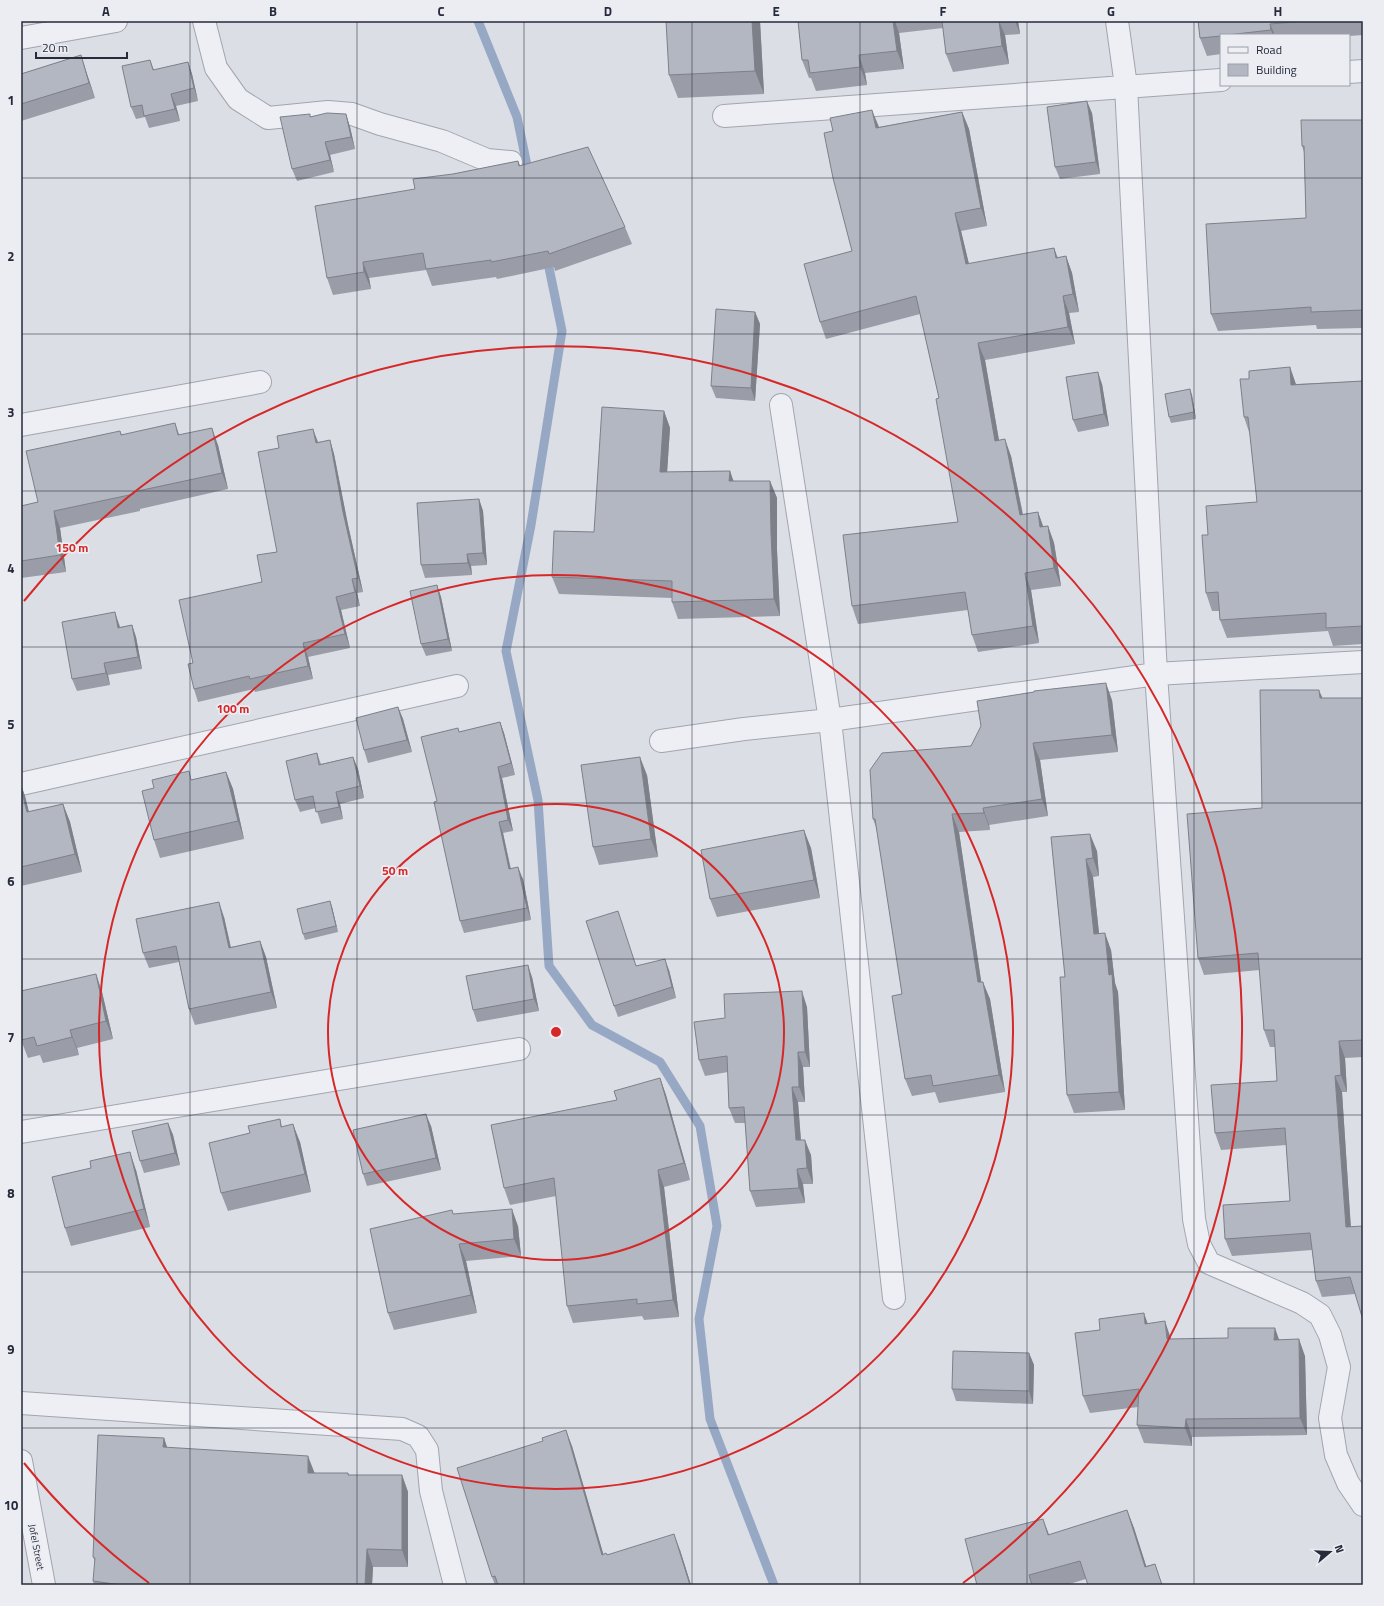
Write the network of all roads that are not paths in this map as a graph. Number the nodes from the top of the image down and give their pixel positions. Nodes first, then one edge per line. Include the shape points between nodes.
1 (116, 21) edge
2 (204, 21) edge
3 (1117, 21) edge
4 (21, 38) edge
5 (1363, 71) edge
6 (1350, 72) edge
7 (1220, 80) edge
8 (1126, 86) junction
9 (724, 116) dead end
10 (511, 162) edge
11 (260, 382) dead end
12 (781, 404) dead end
13 (21, 425) edge
14 (1363, 662) edge
15 (1156, 674) junction
16 (457, 686) dead end
17 (830, 720) junction
18 (661, 741) dead end
19 (21, 784) edge
20 (519, 1049) dead end
21 (21, 1132) edge
22 (894, 1298) dead end
23 (21, 1403) edge
24 (21, 1461) edge
25 (1363, 1505) edge
26 (44, 1585) edge
27 (455, 1585) edge

1 - 4 street
2 - 10 street via 216,68 238,99 268,118 328,112 352,114 442,141 487,160
3 - 8 street
5 - 6 street
7 - 8 street
8 - 9 street
8 - 15 street
11 - 13 street
12 - 17 street
14 - 15 street
15 - 17 street
15 - 25 street via 1194,1219 1199,1244 1209,1263 1302,1303 1320,1315 1330,1335 1339,1367 1330,1418 1336,1456 1348,1483
16 - 19 street
17 - 18 street
17 - 22 street
20 - 21 street
23 - 27 street via 402,1428 418,1436 426,1450 431,1491
24 - 26 street, Jofel Street

